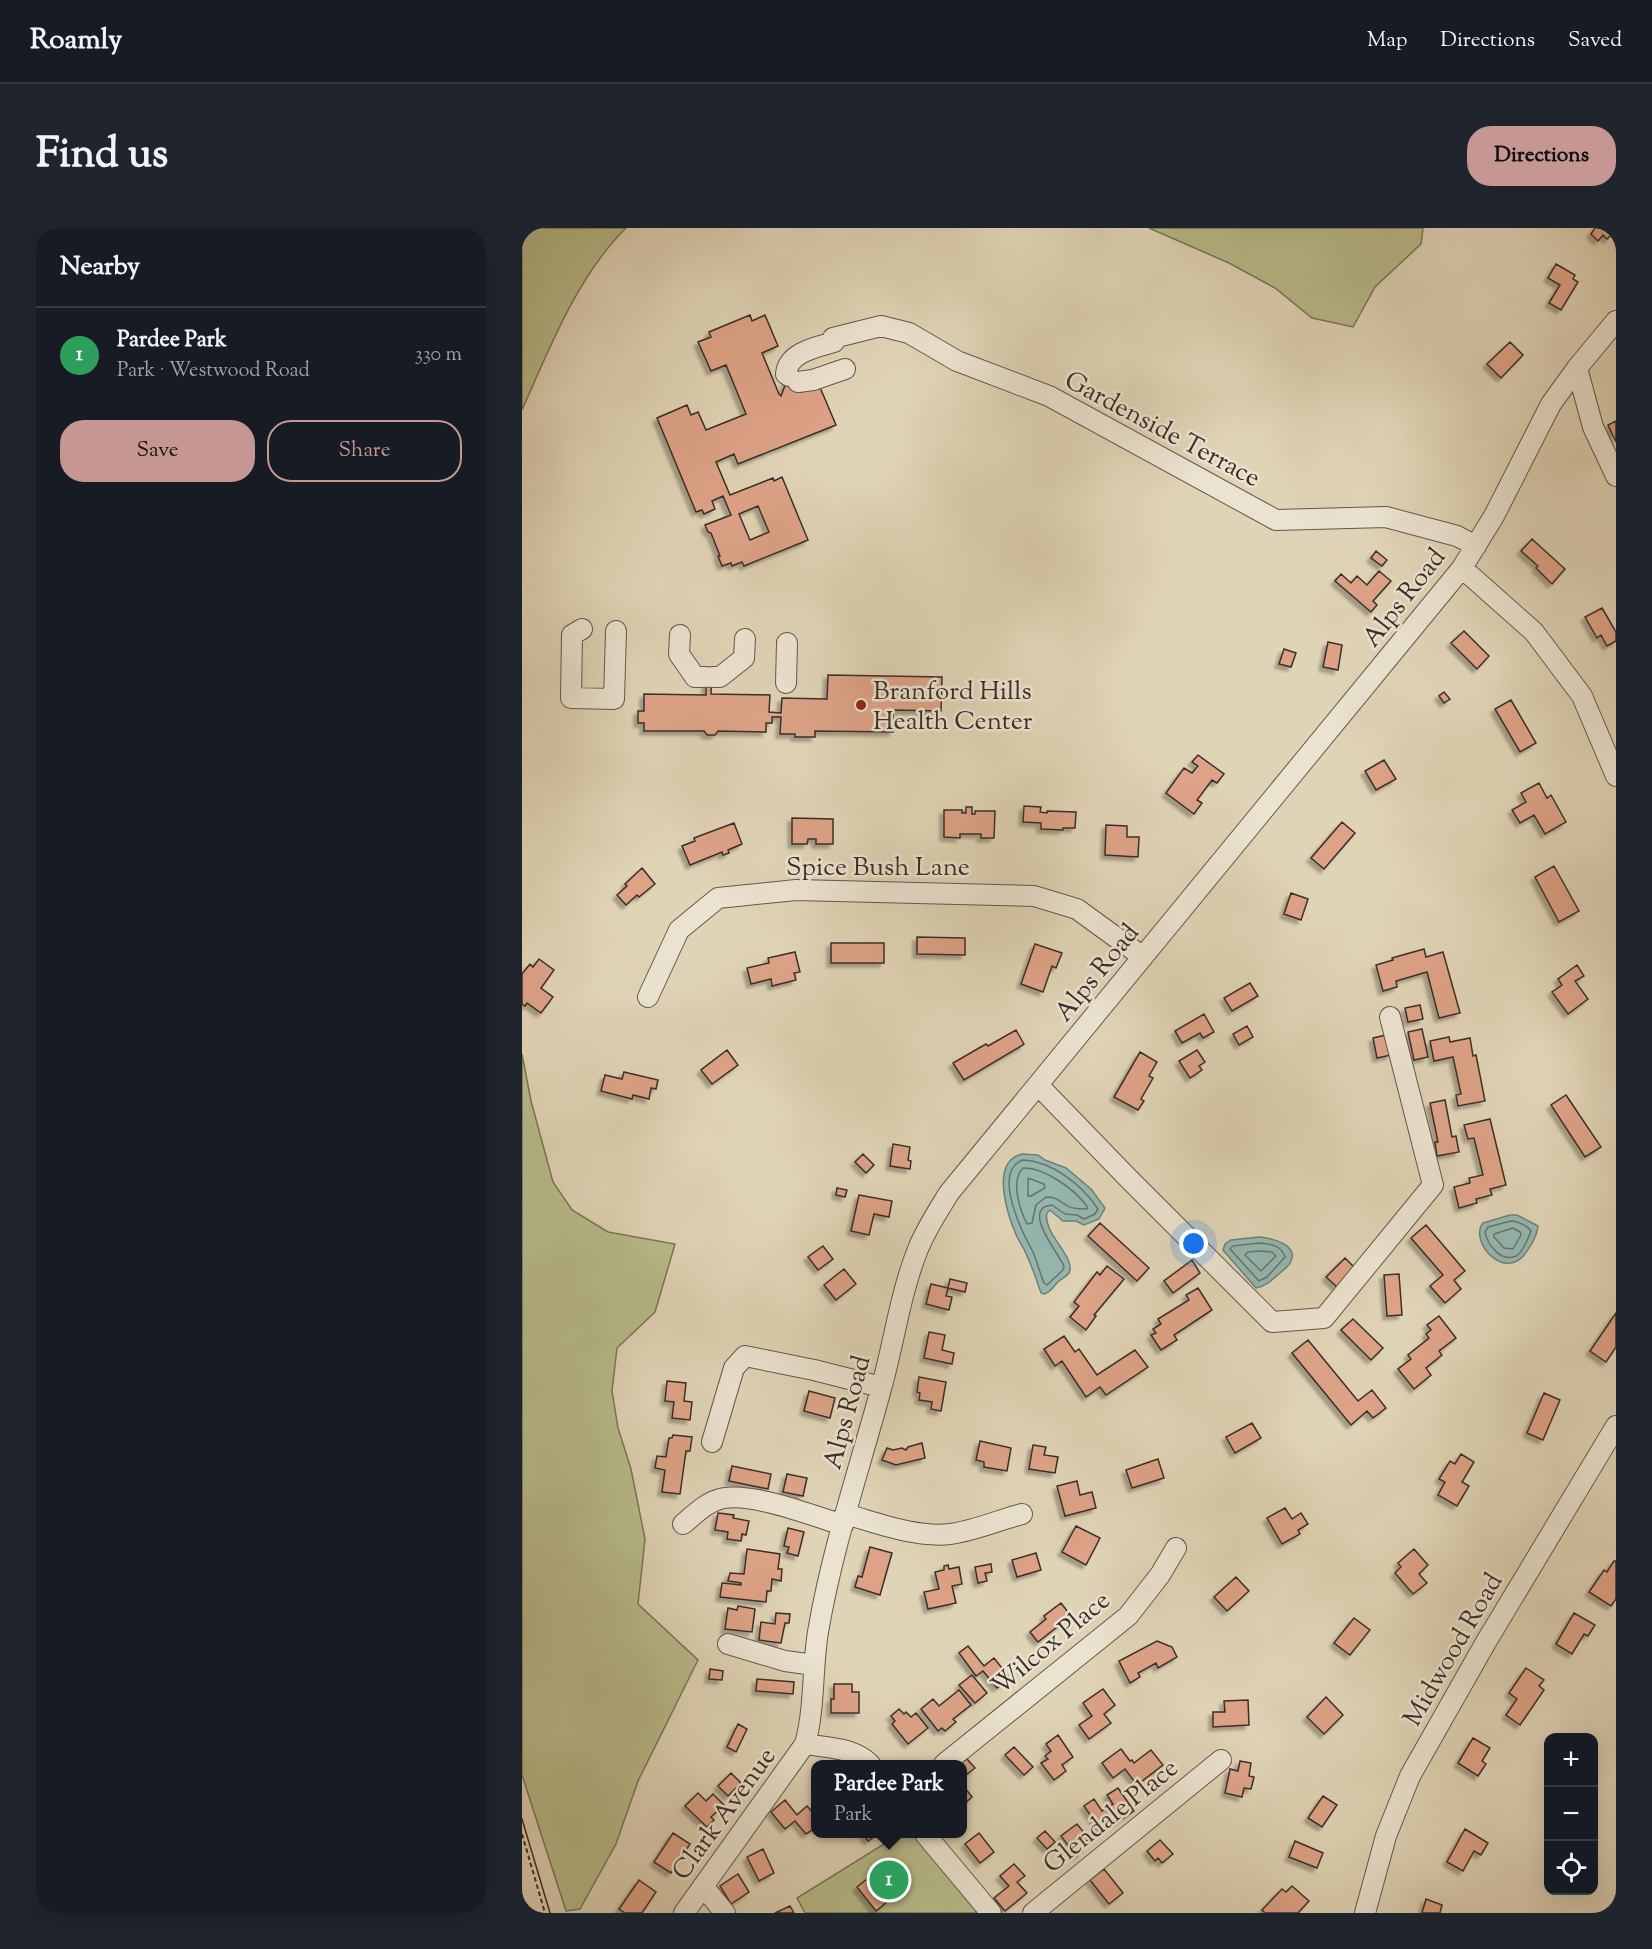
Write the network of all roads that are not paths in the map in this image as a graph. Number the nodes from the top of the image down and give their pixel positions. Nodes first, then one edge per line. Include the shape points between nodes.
1 (1616, 321) edge
2 (1577, 368) junction
3 (845, 369) dead end
4 (1616, 476) edge
5 (1476, 546) junction
6 (1462, 568) junction
7 (582, 629) dead end
8 (616, 631) dead end
9 (680, 635) dead end
10 (745, 639) dead end
11 (787, 643) dead end
12 (786, 683) dead end
13 (1616, 776) edge
14 (1143, 957) junction
15 (648, 996) dead end
16 (1390, 1017) dead end
17 (1038, 1085) junction
18 (881, 1387) junction
19 (1616, 1426) edge
20 (712, 1442) dead end
21 (1022, 1514) dead end
22 (844, 1519) junction
23 (683, 1524) dead end
24 (1176, 1548) dead end
25 (728, 1644) dead end
26 (814, 1665) junction
27 (805, 1744) junction
28 (866, 1760) edge
29 (949, 1760) edge
30 (1221, 1760) dead end
31 (929, 1838) edge
32 (703, 1886) junction
33 (684, 1913) edge
34 (725, 1913) edge
35 (991, 1913) edge
36 (1033, 1913) edge
37 (1365, 1913) edge

1 - 2 street, Alps Road
2 - 4 street via 1593,427
2 - 5 street, Alps Road via 1551,404
3 - 5 street, Gardenside Terrace via 813,380 793,379 786,374 790,362 799,354 881,326 909,333 957,361 1049,396 1276,520 1386,517 1457,536
5 - 6 street, Alps Road
6 - 13 street via 1534,632 1582,696
6 - 14 street, Alps Road
7 - 8 street via 572,635 571,698 614,699
9 - 10 street via 679,654 695,677 720,677 744,658
11 - 12 street
14 - 15 street, Spice Bush Lane via 1077,909 1034,896 796,890 718,898 679,930
14 - 17 street, Alps Road
16 - 17 street via 1433,1185 1324,1318 1272,1322
17 - 18 street, Alps Road via 949,1193 928,1226 911,1268
18 - 20 street via 745,1356 734,1368
18 - 22 street, Alps Road
19 - 37 street, Midwood Road via 1480,1651 1410,1776 1386,1836
21 - 22 street via 952,1534
22 - 23 street via 731,1497 708,1504
22 - 26 street, Alps Road
24 - 29 street, Wilcox Place via 1128,1616
25 - 26 street
26 - 27 street, Alps Road
27 - 28 street via 851,1751
27 - 32 street, Clark Avenue
30 - 36 street, Glendale Place
31 - 35 street
32 - 33 street, Clark Avenue
32 - 34 street

